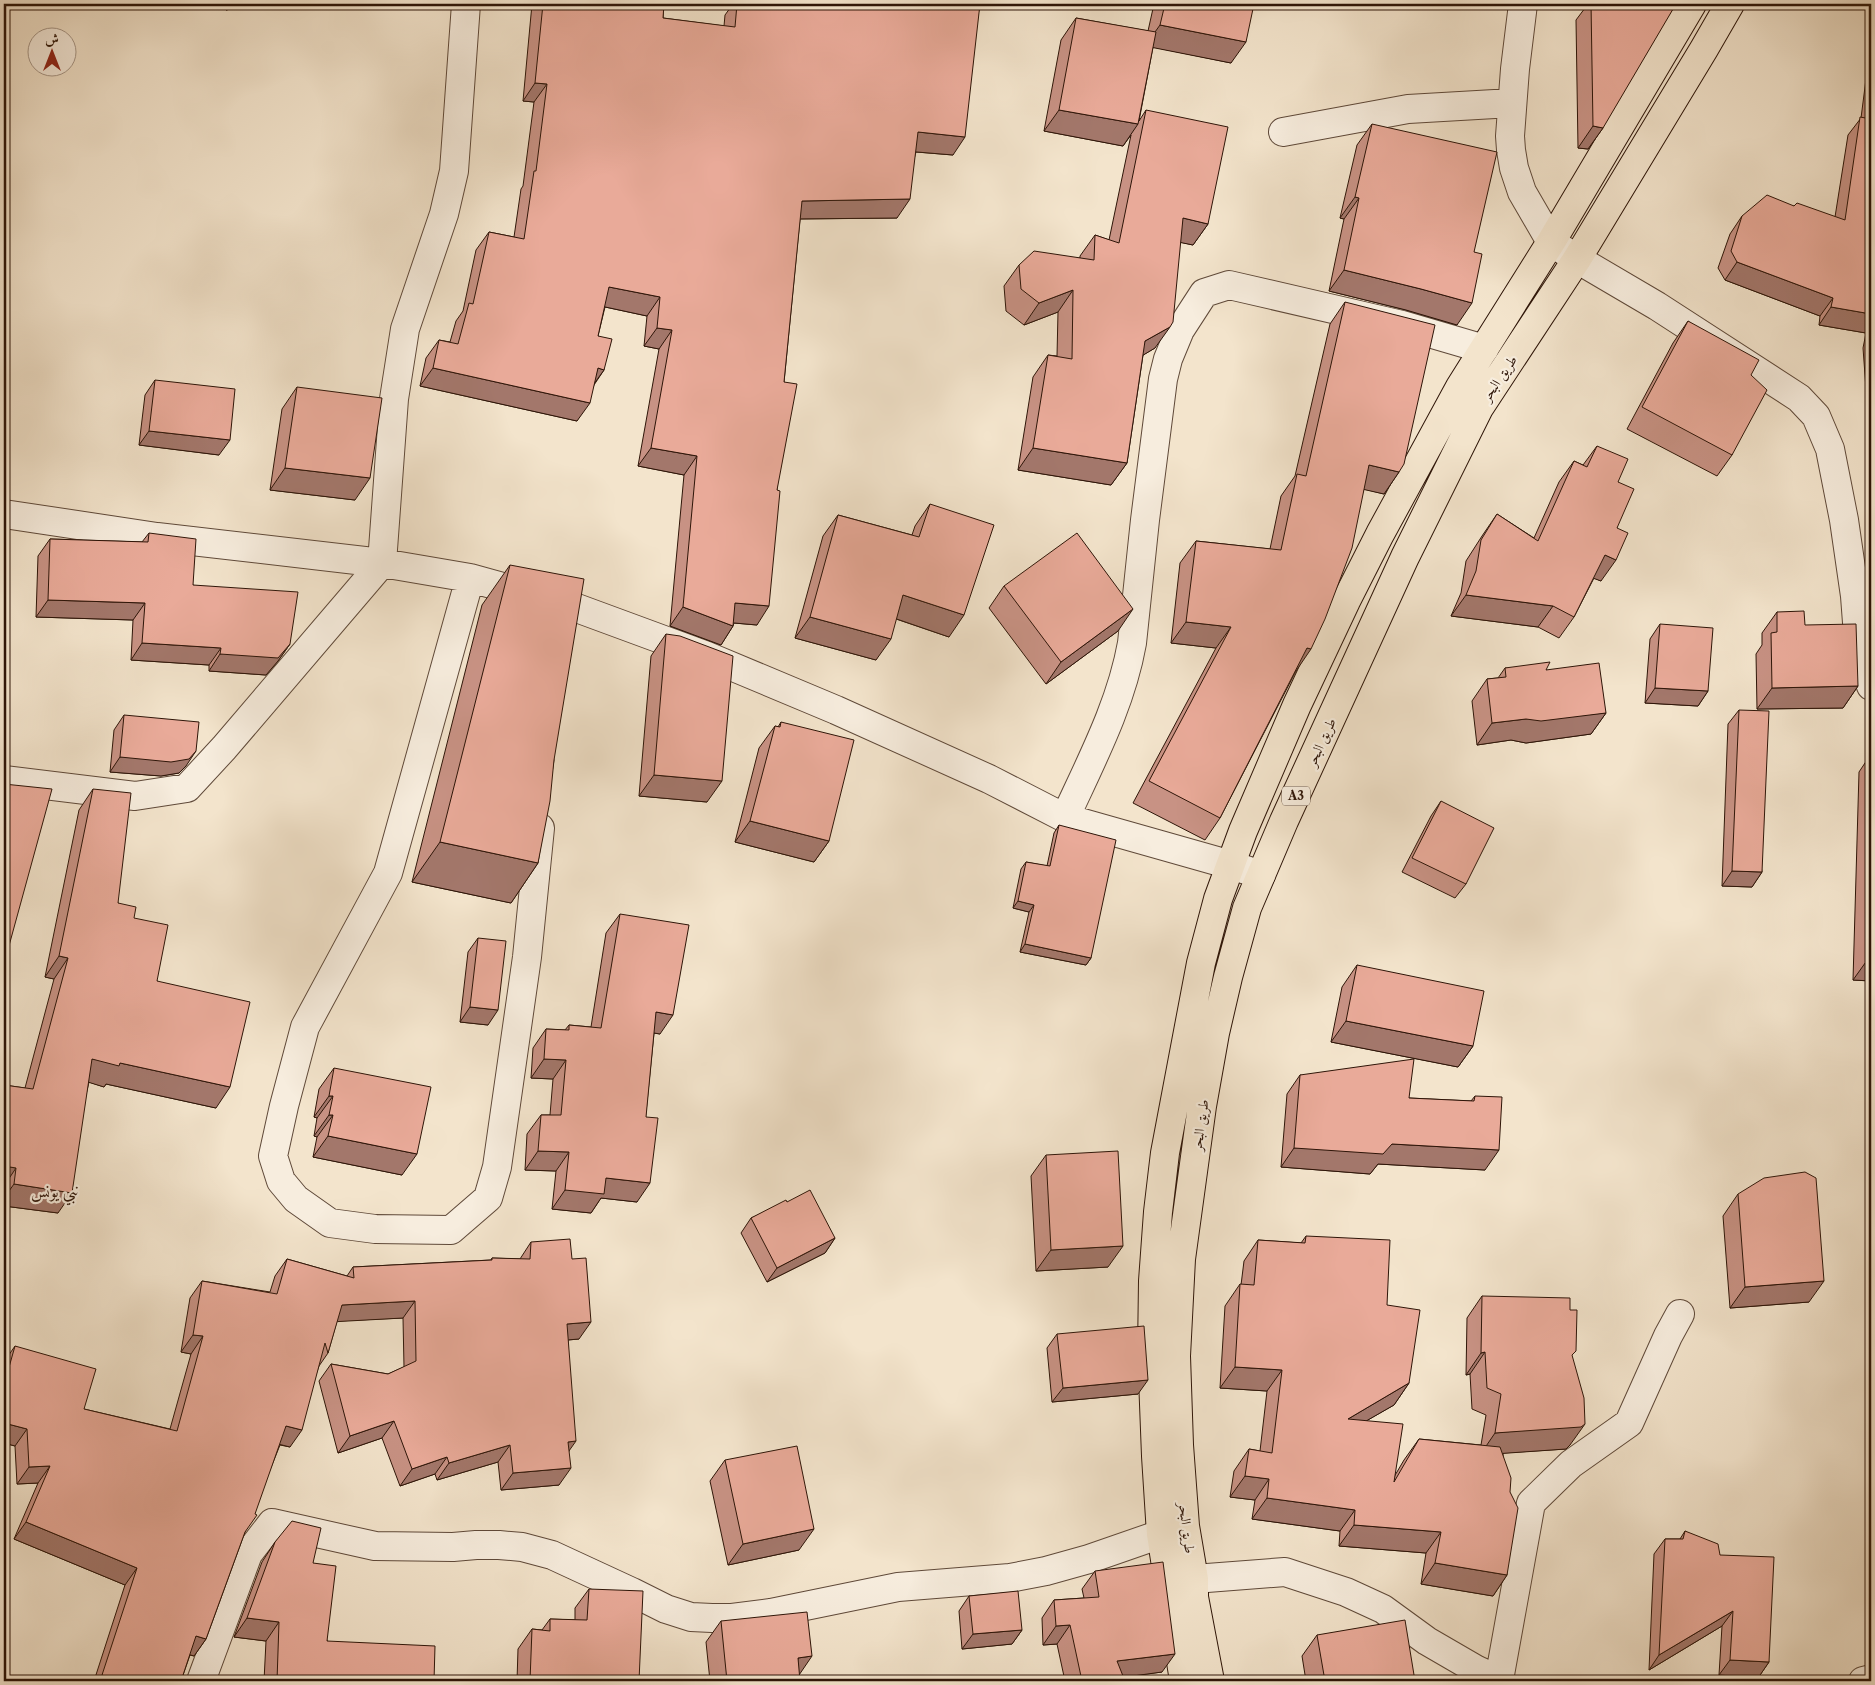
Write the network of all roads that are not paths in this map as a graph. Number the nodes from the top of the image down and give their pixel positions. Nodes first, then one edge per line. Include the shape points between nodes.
1 (466, 4) edge
2 (1522, 4) edge
3 (1692, 4) edge
4 (1730, 4) edge
5 (1512, 103) junction
6 (1283, 132) dead end
7 (1551, 242) junction
8 (1577, 259) junction
9 (1484, 349) junction
10 (4, 514) edge
11 (382, 563) junction
12 (470, 578) junction
13 (574, 607) junction
14 (570, 636) edge
15 (1871, 686) edge
16 (4, 780) edge
17 (542, 802) edge
18 (1065, 818) junction
19 (1231, 865) junction
20 (1261, 876) junction
21 (1680, 1314) dead end
22 (1173, 1530) junction
23 (1181, 1582) junction
24 (1871, 1679) edge
25 (201, 1681) edge
26 (1184, 1681) edge
27 (1210, 1681) edge
28 (1500, 1681) edge
29 (1863, 1681) edge

1 - 11 street via 454,171 444,214 405,329 394,399
2 - 5 street
3 - 7 highway, طريق البحر / A3
4 - 8 highway, طريق البحر / A3
5 - 6 street via 1408,109
5 - 7 street via 1510,136 1514,168 1522,192
7 - 8 street
7 - 9 highway, طريق البحر / A3
8 - 15 street via 1657,306 1799,398 1816,416 1832,458 1844,520 1859,649
8 - 20 highway, طريق البحر / A3 via 1479,408 1406,557
9 - 18 street via 1402,325 1229,285 1204,293 1180,330 1163,379 1127,669 1109,721
9 - 19 highway, طريق البحر / A3 via 1455,396 1346,601 1296,705
10 - 11 street via 157,537
11 - 12 street
11 - 16 street via 187,788 135,796
12 - 13 street
12 - 17 street via 388,873 305,1027 273,1156 281,1181 296,1199 330,1222 375,1229 451,1230 488,1198 497,1167 527,957
13 - 14 street
13 - 18 street via 707,656 817,703 989,779
18 - 19 street
19 - 20 street
19 - 22 highway, طريق البحر / A3 via 1201,963 1165,1153 1158,1212 1152,1352 1156,1456
20 - 22 highway, طريق البحر / A3 via 1247,908 1215,1033 1181,1259
21 - 28 street via 1629,1423 1570,1464 1531,1503
22 - 23 highway, طريق البحر / A3
22 - 25 street via 1089,1559 1010,1578 898,1587 771,1613 712,1618 691,1617 666,1609 561,1559 522,1547 499,1544 374,1546 272,1524 248,1554
23 - 26 highway, طريق البحر / A3
23 - 27 highway, طريق البحر / A3 via 1194,1597
23 - 28 street via 1285,1572 1346,1592 1383,1609 1427,1641
24 - 29 street

